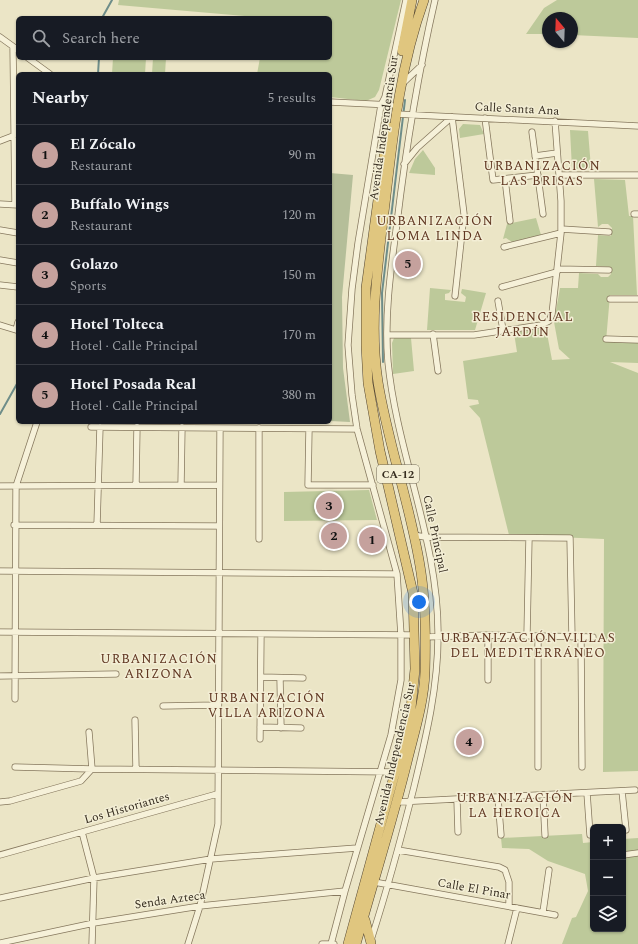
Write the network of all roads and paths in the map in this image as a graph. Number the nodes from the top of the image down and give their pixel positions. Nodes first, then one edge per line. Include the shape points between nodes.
1 (406, 0) edge
2 (412, 0) edge
3 (424, 0) edge
4 (435, 0) edge
5 (0, 37) edge
6 (15, 48) edge
7 (31, 60) edge
8 (422, 65) junction
9 (47, 72) edge
10 (400, 86) junction
11 (332, 102) edge
12 (381, 105) junction
13 (393, 109) junction
14 (412, 115) junction
15 (452, 117) junction
16 (485, 118) junction
17 (555, 121) junction
18 (638, 126) edge
19 (532, 132) dead end
20 (16, 134) edge
21 (0, 141) edge
22 (557, 153) junction
23 (535, 156) junction
24 (404, 165) junction
25 (538, 175) junction
26 (559, 175) junction
27 (638, 175) edge
28 (505, 179) junction
29 (0, 204) edge
30 (16, 205) edge
31 (543, 214) dead end
32 (510, 221) dead end
33 (0, 230) edge
34 (561, 231) junction
35 (609, 232) dead end
36 (16, 233) edge
37 (504, 247) dead end
38 (0, 260) edge
39 (16, 263) edge
40 (557, 270) junction
41 (609, 270) dead end
42 (0, 285) edge
43 (16, 287) edge
44 (502, 287) dead end
45 (455, 296) dead end
46 (610, 299) dead end
47 (638, 299) edge
48 (498, 301) dead end
49 (0, 325) edge
50 (16, 330) edge
51 (503, 330) junction
52 (432, 334) junction
53 (387, 335) junction
54 (606, 339) dead end
55 (638, 340) edge
56 (438, 371) dead end
57 (36, 424) edge
58 (91, 427) dead end
59 (100, 427) junction
60 (137, 427) junction
61 (182, 427) junction
62 (220, 428) junction
63 (259, 428) junction
64 (309, 429) junction
65 (357, 429) junction
66 (400, 436) junction
67 (389, 438) junction
68 (219, 484) junction
69 (136, 485) junction
70 (181, 485) junction
71 (372, 485) junction
72 (0, 486) edge
73 (16, 486) junction
74 (98, 486) junction
75 (14, 525) junction
76 (97, 525) junction
77 (219, 526) junction
78 (413, 535) junction
79 (425, 537) junction
80 (529, 538) junction
81 (259, 539) dead end
82 (0, 571) edge
83 (15, 571) junction
84 (219, 572) junction
85 (397, 574) junction
86 (0, 632) edge
87 (15, 633) junction
88 (218, 634) junction
89 (401, 634) junction
90 (260, 635) junction
91 (415, 635) junction
92 (488, 635) junction
93 (527, 635) junction
94 (438, 636) junction
95 (538, 636) junction
96 (425, 637) junction
97 (572, 637) junction
98 (581, 637) junction
99 (593, 637) dead end
100 (116, 674) dead end
101 (0, 676) edge
102 (14, 676) junction
103 (261, 677) junction
104 (280, 678) junction
105 (303, 678) dead end
106 (488, 680) dead end
107 (15, 699) dead end
108 (217, 705) junction
109 (163, 706) dead end
110 (135, 720) dead end
111 (260, 727) junction
112 (281, 728) junction
113 (301, 728) dead end
114 (89, 732) dead end
115 (260, 739) dead end
116 (538, 766) dead end
117 (15, 767) dead end
118 (582, 767) dead end
119 (92, 769) junction
120 (136, 769) junction
121 (218, 770) junction
122 (380, 771) junction
123 (396, 772) junction
124 (635, 790) dead end
125 (622, 791) junction
126 (587, 793) junction
127 (217, 794) junction
128 (543, 796) junction
129 (498, 798) junction
130 (458, 800) junction
131 (0, 802) edge
132 (398, 802) junction
133 (410, 802) junction
134 (625, 824) edge
135 (82, 832) junction
136 (458, 832) dead end
137 (501, 835) dead end
138 (545, 835) dead end
139 (590, 835) dead end
140 (357, 848) junction
141 (398, 850) junction
142 (626, 854) edge
143 (637, 854) edge
144 (0, 856) edge
145 (211, 859) junction
146 (549, 870) dead end
147 (94, 878) junction
148 (374, 882) junction
149 (388, 885) junction
150 (345, 891) junction
151 (0, 898) edge
152 (200, 906) junction
153 (509, 906) junction
154 (517, 908) junction
155 (543, 912) junction
156 (364, 915) junction
157 (555, 915) dead end
158 (94, 923) junction
159 (0, 942) edge
160 (92, 944) edge
161 (188, 944) edge
162 (322, 944) edge
163 (332, 944) edge
164 (348, 944) edge
165 (356, 944) edge
166 (370, 944) edge
167 (508, 944) edge

1 - 12 street via 385,97
2 - 13 highway, Avenida Independencia Sur / CA-12
3 - 10 highway, Avenida Independencia Sur / CA-12 via 411,38
4 - 8 street, Calle Principal
5 - 6 street
6 - 20 street
7 - 9 street
8 - 10 street
8 - 14 street, Calle Principal
10 - 13 highway, Avenida Independencia Sur / CA-12
11 - 12 street, Calle Santa Ana
12 - 13 street, Calle Santa Ana
12 - 65 street via 352,289 348,351
13 - 14 street, Calle Santa Ana
13 - 67 highway, Avenida Independencia Sur / CA-12 via 375,291 378,380
13 - 91 highway, Avenida Independencia Sur / CA-12 via 366,288 366,346 368,383 380,450 413,593
14 - 15 street, Calle Santa Ana
14 - 24 street, Calle Principal
15 - 16 street, Calle Santa Ana
15 - 24 street via 417,148
15 - 45 street via 464,214
16 - 17 street, Calle Santa Ana
16 - 28 street via 493,180
17 - 18 street, Calle Santa Ana
17 - 22 street
19 - 23 street
20 - 21 street
22 - 23 street
22 - 26 street
23 - 25 street
24 - 53 street, Calle Principal via 392,261
25 - 28 street
25 - 31 street
26 - 27 street
26 - 34 street
28 - 32 street
29 - 30 street
33 - 36 street
34 - 35 street
34 - 37 street
34 - 40 street
38 - 39 street
40 - 41 street
40 - 44 street
40 - 51 street via 551,318 546,323
42 - 43 street
46 - 47 street
48 - 51 street
49 - 50 street
51 - 52 street via 474,335
52 - 53 street
52 - 56 street
53 - 66 street, Calle Principal via 388,362
54 - 55 street
57 - 73 street
58 - 59 street
59 - 60 street
59 - 74 street
60 - 61 street
60 - 69 street
61 - 62 street
61 - 70 street
62 - 63 street
62 - 68 street
63 - 64 street
63 - 81 street
64 - 65 street
64 - 71 street via 308,485
65 - 71 street
66 - 67 street
66 - 79 street, Calle Principal
67 - 78 highway, Avenida Independencia Sur / CA-12
68 - 70 street
68 - 77 street
69 - 70 street
69 - 74 street
71 - 85 street
72 - 73 street
73 - 74 street
73 - 75 street
74 - 76 street
75 - 76 street
75 - 83 street
76 - 77 street
77 - 84 street
78 - 79 street
78 - 96 highway, Avenida Independencia Sur / CA-12 via 422,578
79 - 80 street
79 - 94 street, Calle Principal via 437,598
80 - 93 street
80 - 97 street via 570,538
82 - 83 street
83 - 84 street
83 - 87 street
84 - 85 street
84 - 88 street
85 - 89 street
86 - 87 street
87 - 88 street
87 - 102 street
88 - 90 street
88 - 108 street
89 - 90 street
89 - 91 street
89 - 122 street via 401,680 391,735
90 - 103 street
91 - 123 highway, Avenida Independencia Sur / CA-12 via 415,669 410,718
92 - 93 street
92 - 94 street
92 - 106 street
93 - 95 street
94 - 96 street
94 - 133 street, Calle Principal via 430,720
95 - 97 street
95 - 116 street
96 - 132 highway, Avenida Independencia Sur / CA-12 via 425,676 418,720
97 - 98 street
98 - 99 street
98 - 118 street
100 - 102 street
101 - 102 street
102 - 107 street
103 - 104 street
103 - 111 street
104 - 105 street
104 - 112 street
108 - 109 street
108 - 121 street
110 - 120 street
111 - 112 street
111 - 115 street
112 - 113 street
114 - 119 street
117 - 119 street
119 - 120 street
119 - 131 street via 81,781
120 - 121 street
121 - 122 street
121 - 127 street
122 - 123 street
122 - 140 street
123 - 164 highway, Avenida Independencia Sur / CA-12
124 - 125 street
125 - 126 street
125 - 134 street
126 - 128 street
126 - 139 street
127 - 135 street, Los Historiantes
127 - 145 street via 218,824
128 - 129 street
128 - 138 street
129 - 130 street
129 - 137 street
130 - 133 street
130 - 136 street
132 - 133 street
132 - 148 highway, Avenida Independencia Sur / CA-12
133 - 141 street, Calle Principal
135 - 144 street
135 - 147 street, Los Historiantes
140 - 145 street
140 - 150 street
141 - 149 street, Calle Principal
141 - 153 street via 500,867 505,870 509,882
142 - 143 street
145 - 147 street
145 - 152 street
146 - 155 street
147 - 151 street
147 - 158 street, Los Historiantes
148 - 149 street, Calle El Pinar
148 - 156 highway, Avenida Independencia Sur / CA-12
149 - 153 street, Calle El Pinar
149 - 166 street, Calle Principal
150 - 152 street, Senda Azteca
150 - 163 street
152 - 158 street, Senda Azteca
152 - 161 street
153 - 154 street, Calle El Pinar
154 - 155 street, Calle El Pinar
154 - 167 street
155 - 157 street, Calle El Pinar
156 - 165 highway, Avenida Independencia Sur / CA-12
156 - 166 highway
158 - 159 street, Senda Azteca
158 - 160 street, Los Historiantes
162 - 163 street

